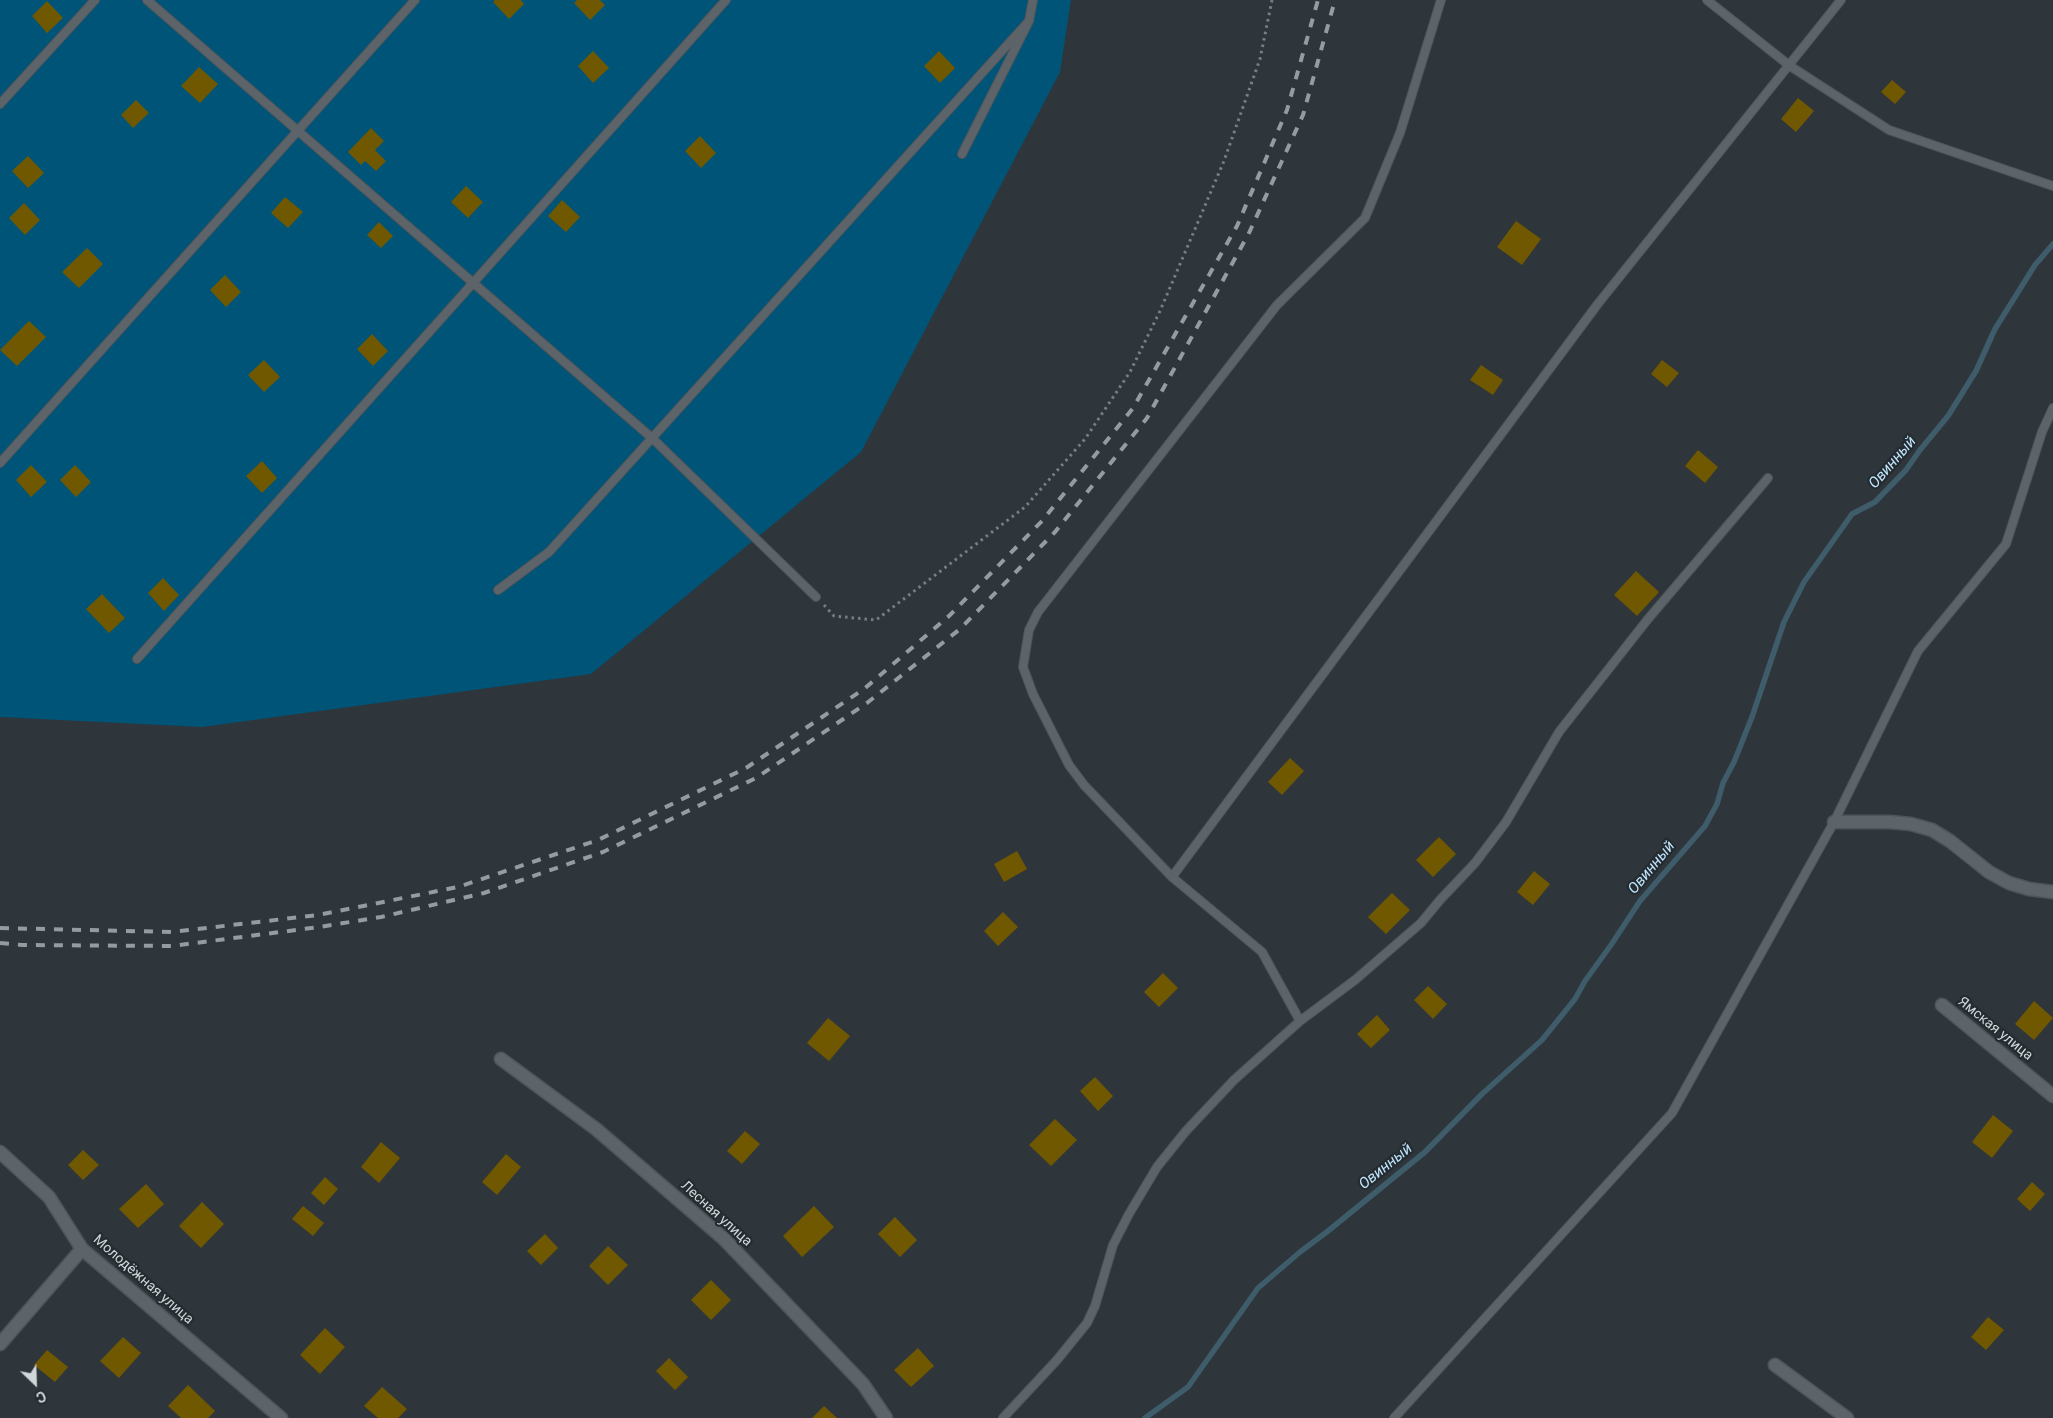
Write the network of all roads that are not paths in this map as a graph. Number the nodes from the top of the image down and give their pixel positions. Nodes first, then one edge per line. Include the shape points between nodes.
1 (95, 0) edge
2 (147, 0) edge
3 (415, 0) edge
4 (726, 0) edge
5 (1033, 0) edge
6 (1441, 0) edge
7 (1707, 0) edge
8 (1841, 0) edge
9 (1029, 21) junction
10 (1790, 66) junction
11 (0, 104) edge
12 (298, 129) junction
13 (962, 154) dead end
14 (2053, 186) edge
15 (473, 283) junction
16 (2053, 408) edge
17 (652, 438) junction
18 (0, 463) edge
19 (1768, 478) dead end
20 (498, 590) dead end
21 (816, 597) road end
22 (137, 659) dead end
23 (1834, 822) junction
24 (1172, 878) junction
25 (2053, 892) edge
26 (1942, 1005) dead end
27 (1300, 1021) junction
28 (500, 1059) dead end
29 (2053, 1096) edge
30 (0, 1152) edge
31 (82, 1250) junction
32 (0, 1344) edge
33 (1775, 1365) dead end
34 (281, 1418) edge
35 (886, 1418) edge
36 (1003, 1418) edge
37 (1394, 1418) edge
38 (1847, 1418) edge

1 - 11 lane
2 - 12 lane
3 - 12 lane
4 - 15 lane
5 - 9 lane
6 - 24 lane via 1400,133 1365,218 1277,305 1038,612 1029,630 1023,667 1069,765 1084,786
7 - 10 lane
8 - 10 lane
9 - 13 lane
9 - 17 lane
10 - 14 lane via 1890,130
10 - 24 lane via 1597,305
12 - 15 lane
12 - 18 lane
15 - 17 lane
15 - 22 lane
16 - 23 lane via 2042,432 2006,544 1918,651
17 - 20 lane via 549,552
17 - 21 lane
19 - 27 lane via 1648,619 1559,732 1506,822 1475,863 1421,923 1355,980
23 - 25 street via 1890,822 1932,830 1996,876 2029,889
23 - 37 lane via 1672,1113
24 - 27 lane via 1262,952
26 - 29 street, Ямская улица
27 - 36 lane via 1234,1080 1186,1130 1157,1167 1114,1245 1087,1323
28 - 35 street, Лесная улица via 596,1129 724,1239 863,1384
30 - 31 street, Молодёжная улица via 49,1197
31 - 32 street
31 - 34 street, Молодёжная улица
33 - 38 street

